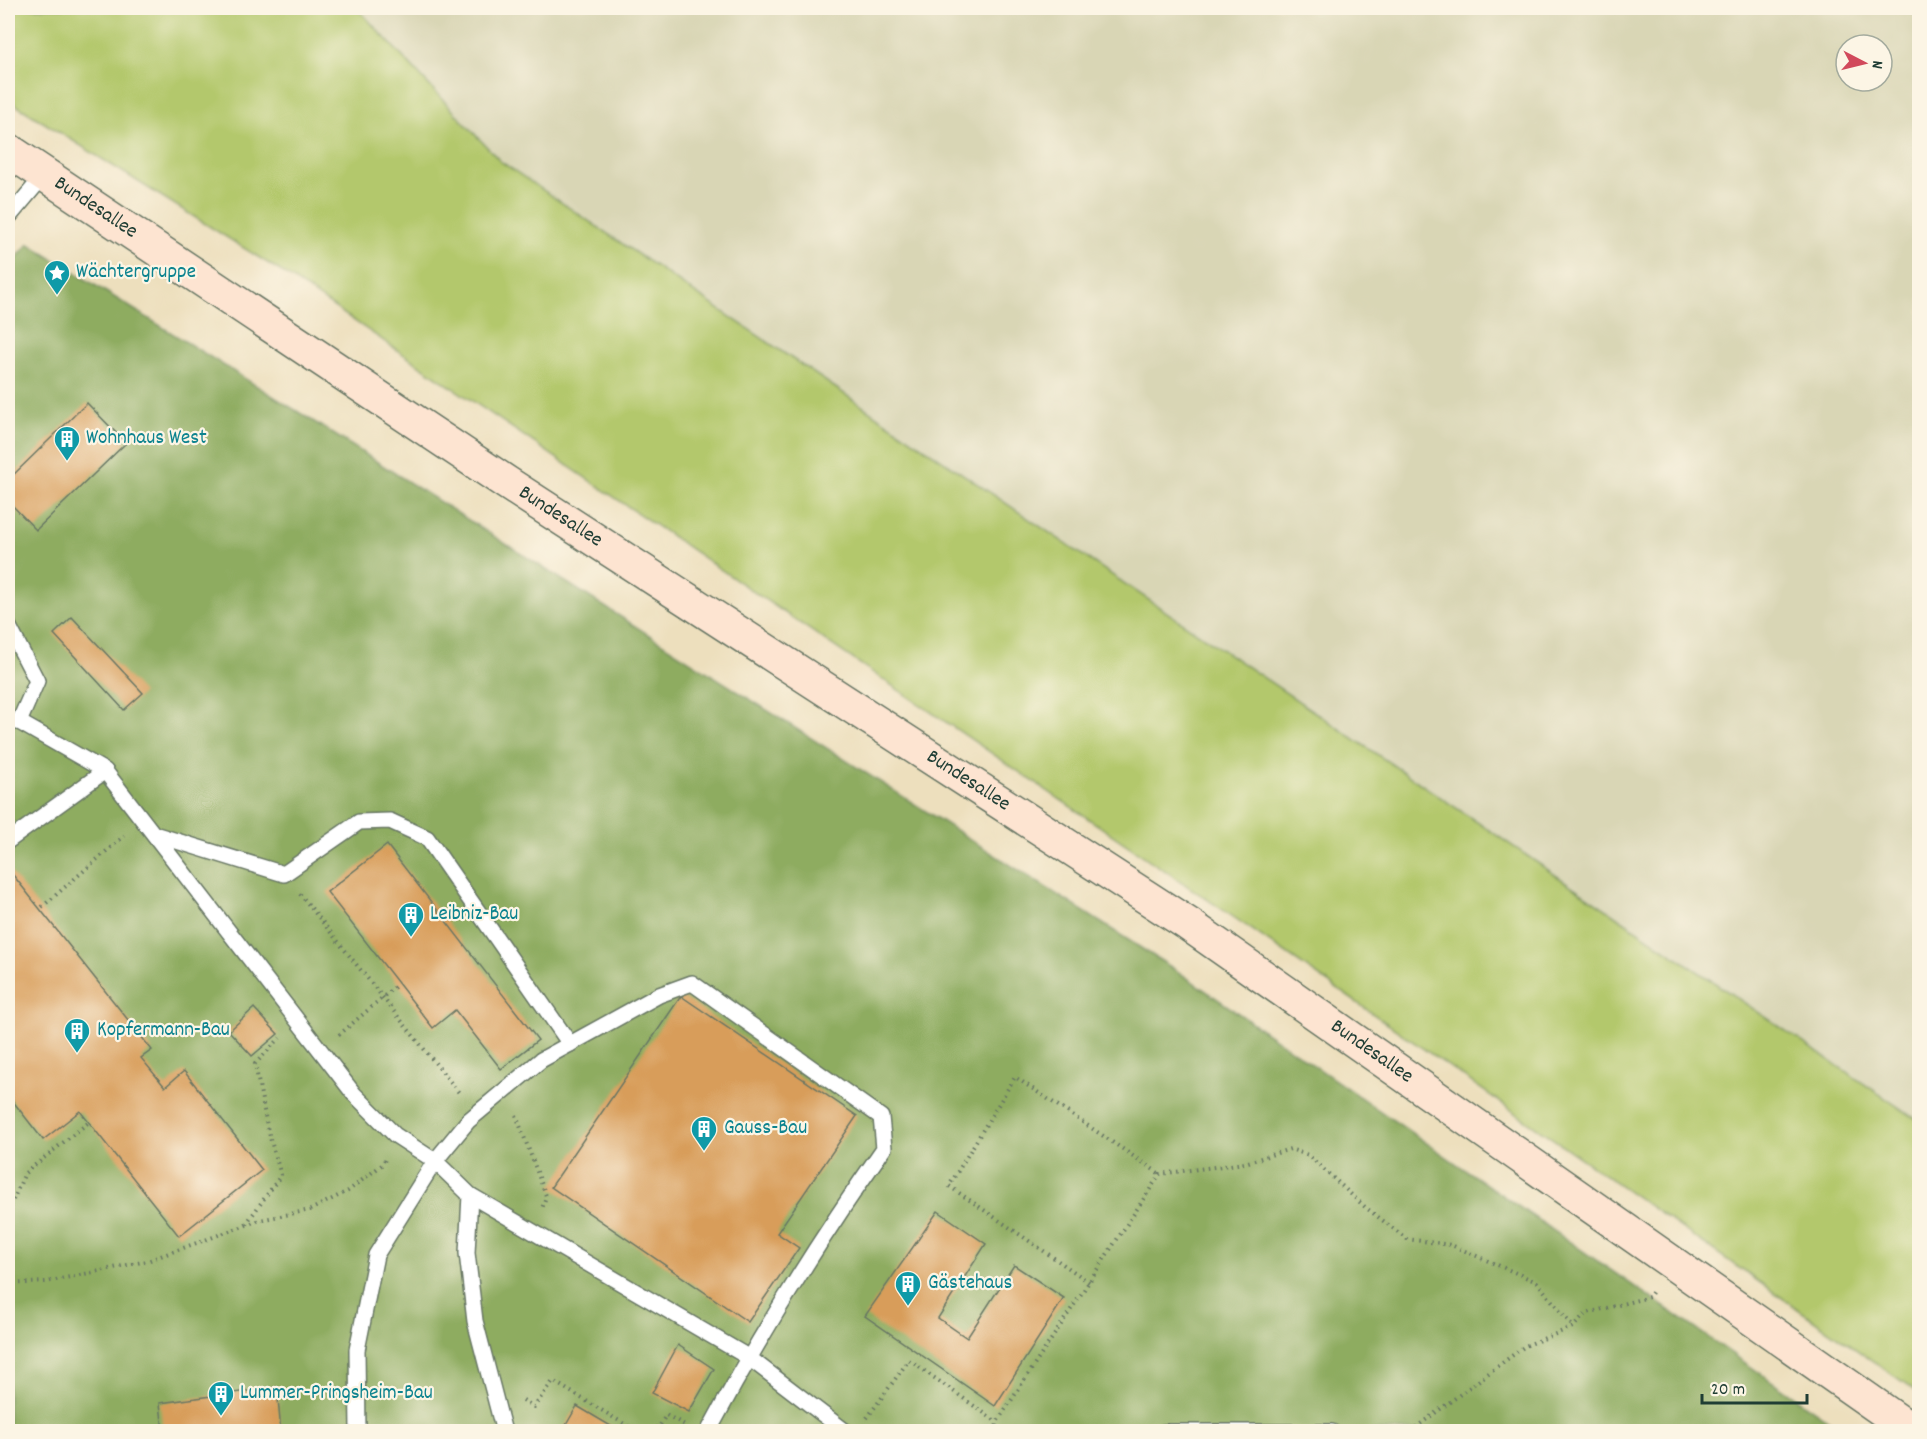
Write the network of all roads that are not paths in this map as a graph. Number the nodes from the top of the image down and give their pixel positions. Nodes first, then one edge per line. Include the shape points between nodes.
1 (8, 150) edge
2 (45, 174) junction
3 (8, 218) edge
4 (8, 625) edge
5 (13, 722) edge
6 (105, 771) junction
7 (154, 834) junction
8 (8, 841) edge
9 (570, 1044) junction
10 (435, 1161) junction
11 (470, 1195) junction
12 (748, 1357) junction
13 (358, 1431) edge
14 (504, 1431) edge
15 (708, 1431) edge
16 (846, 1431) edge
17 (1164, 1431) edge
18 (1332, 1431) edge
19 (1914, 1431) edge

1 - 2 main road, Bundesallee
2 - 3 lane
2 - 19 main road, Bundesallee via 507,483 1188,924
4 - 5 lane via 37,681
5 - 6 lane
6 - 7 lane
6 - 8 lane
7 - 9 lane via 284,874 359,822 390,821 427,838
7 - 10 lane via 354,1094 395,1135
9 - 10 lane via 541,1060 476,1114
9 - 12 lane via 659,995 692,983 881,1117 884,1148
10 - 11 lane
10 - 13 lane via 376,1256 357,1350
11 - 12 lane
11 - 14 lane via 467,1253 475,1321
12 - 15 lane
12 - 16 lane
17 - 18 lane

